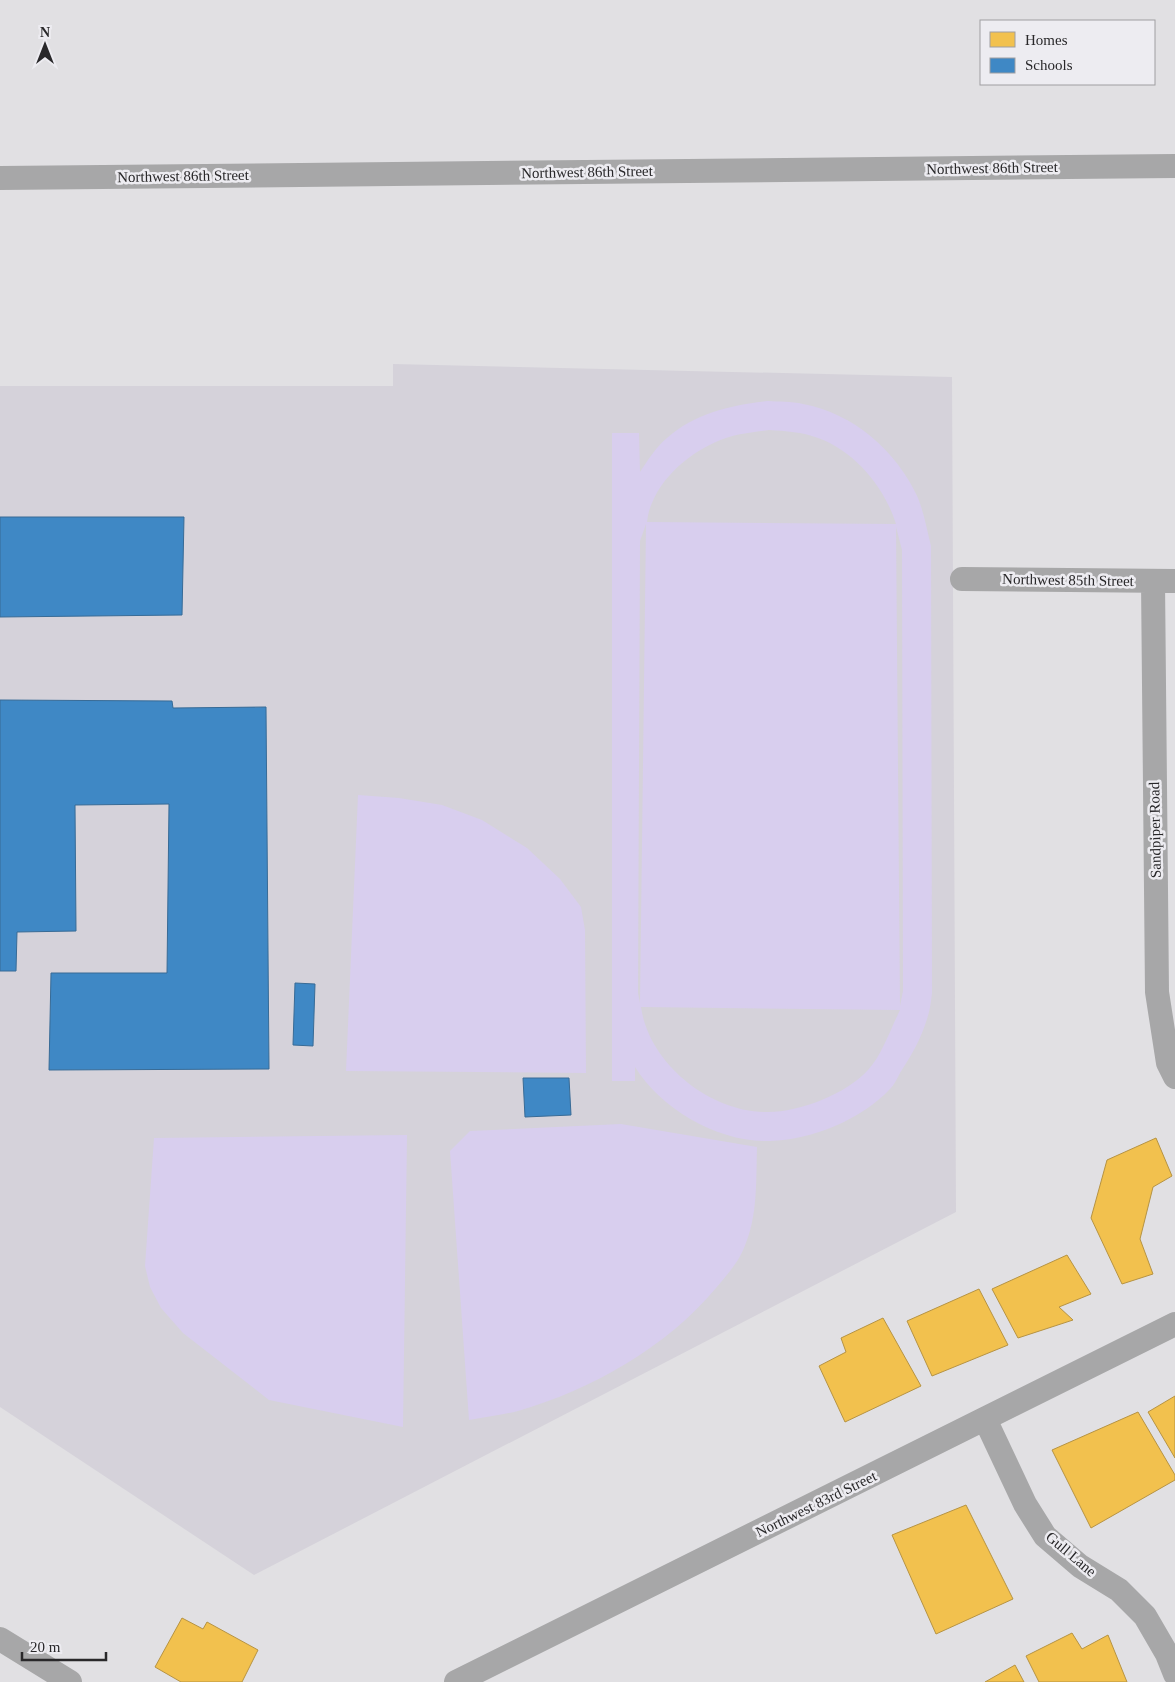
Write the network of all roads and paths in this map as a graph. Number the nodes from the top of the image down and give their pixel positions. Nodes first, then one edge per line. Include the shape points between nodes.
1 (1175, 166) edge
2 (0, 178) edge
3 (962, 579) dead end
4 (1164, 581) edge
5 (1175, 1077) edge
6 (1175, 1324) edge
7 (986, 1420) junction
8 (0, 1639) edge
9 (1175, 1674) edge
10 (70, 1682) edge
11 (456, 1682) edge

1 - 2 street, Northwest 86th Street
3 - 4 street, Northwest 85th Street
4 - 5 street, Sandpiper Road via 1157,992 1168,1063
6 - 7 street, Northwest 83rd Street
7 - 9 street, Gull Lane via 1025,1504 1046,1536 1080,1566 1119,1590 1145,1616
7 - 11 street, Northwest 83rd Street
8 - 10 street

